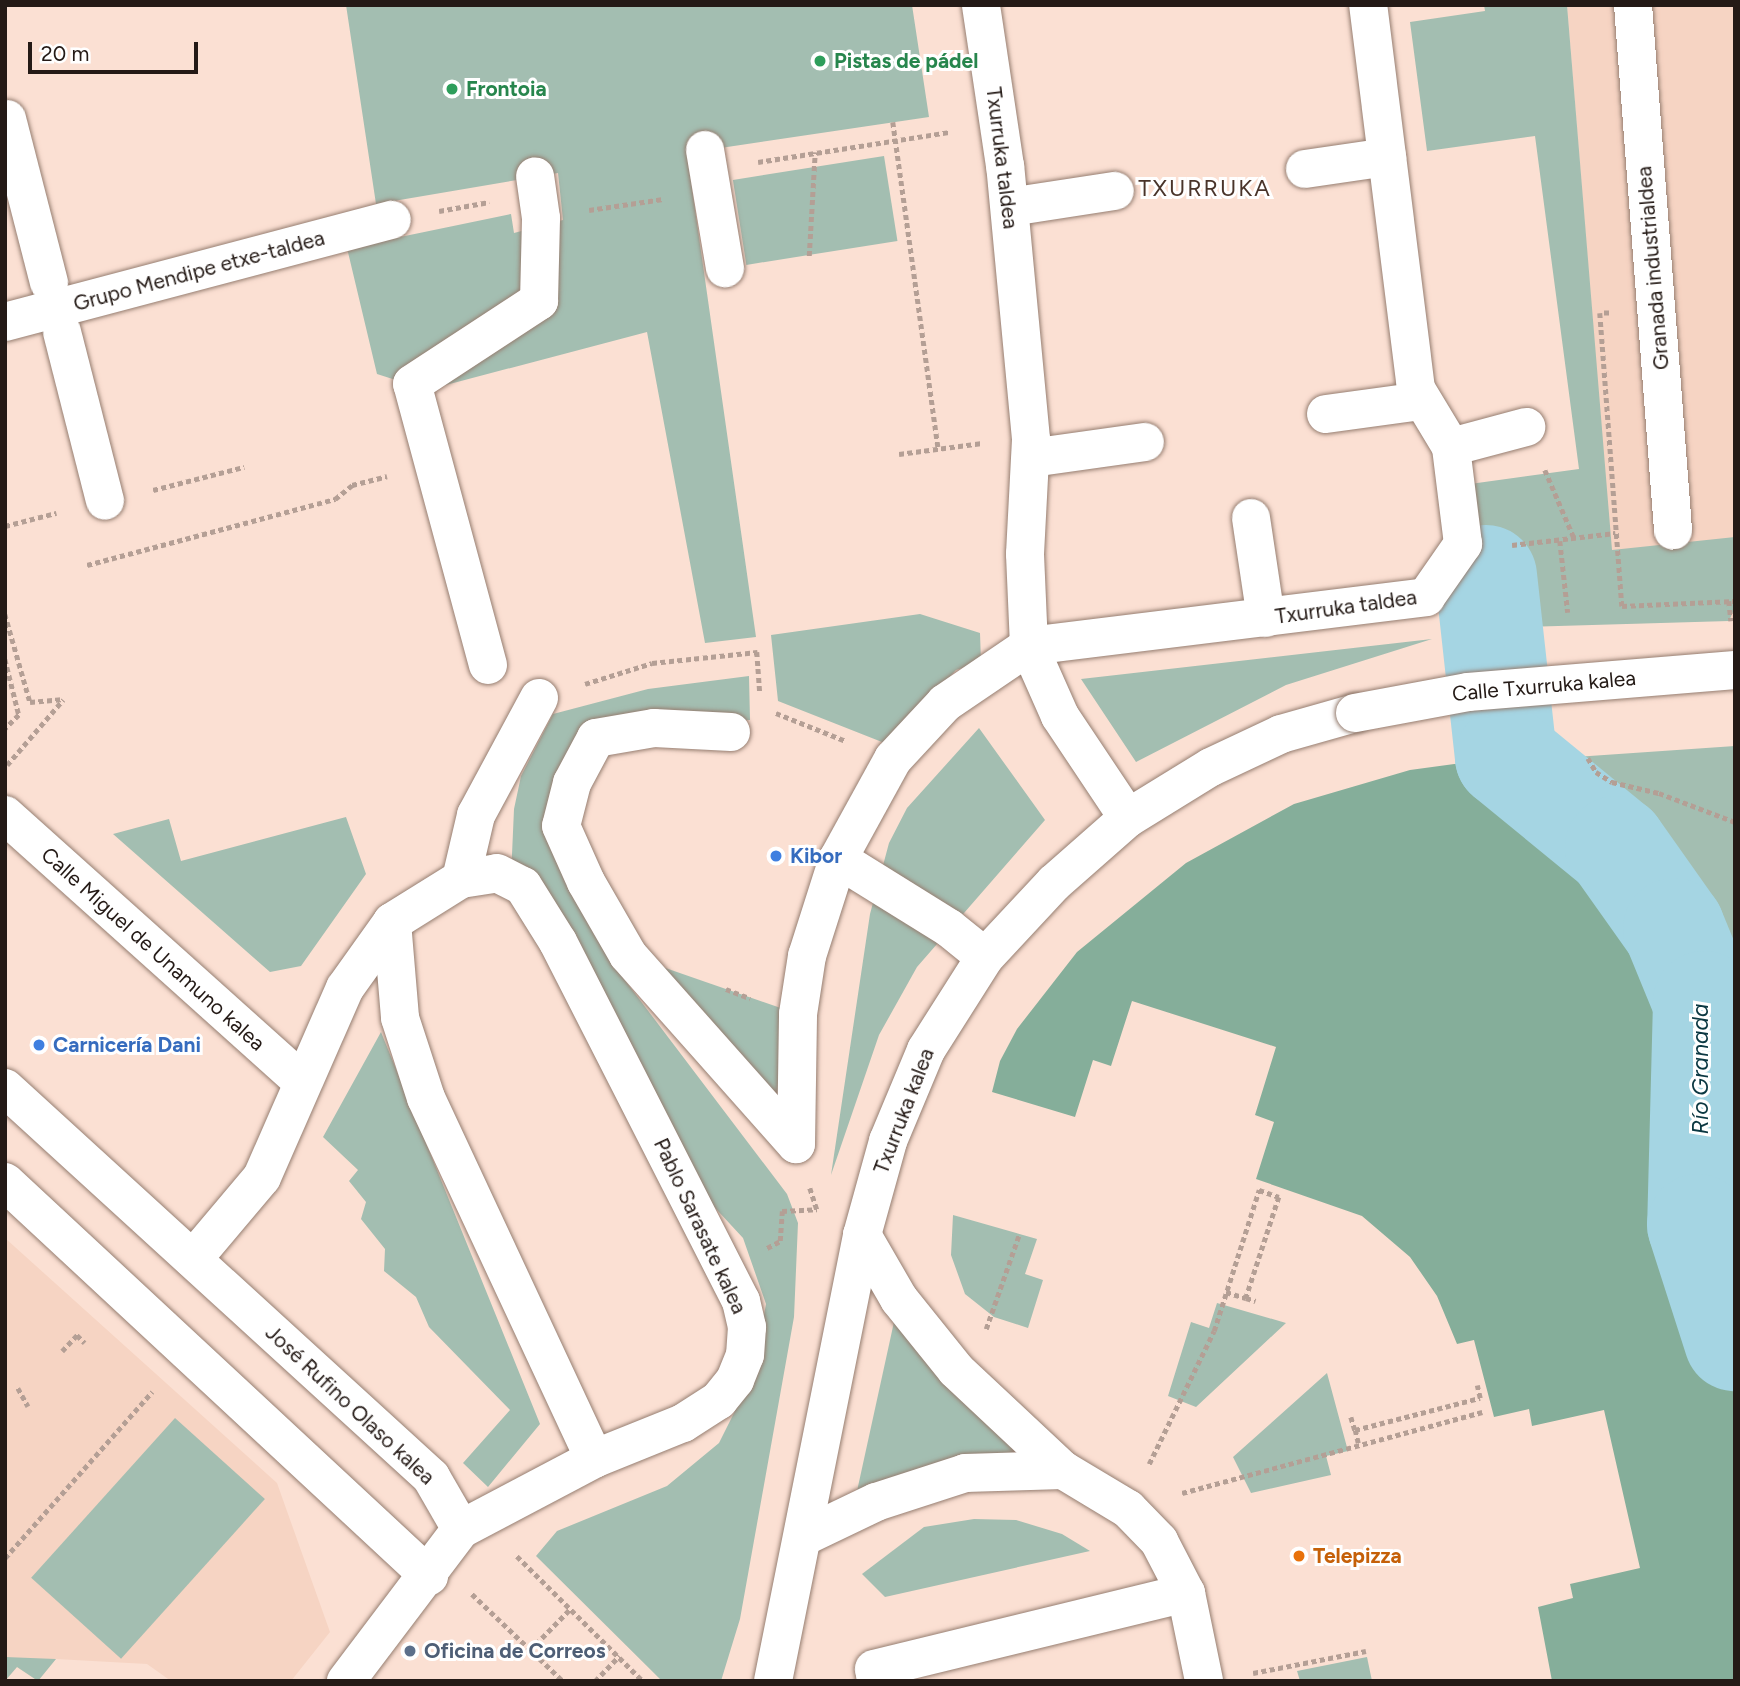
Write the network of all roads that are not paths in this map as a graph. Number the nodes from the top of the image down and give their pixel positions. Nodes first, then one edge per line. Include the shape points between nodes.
1 (981, 5) edge
2 (1367, 5) edge
3 (1633, 5) edge
4 (7, 119) dead end
5 (1387, 158) junction
6 (1304, 169) dead end
7 (709, 170) road end
8 (1115, 191) dead end
9 (538, 196) road end
10 (1010, 207) junction
11 (393, 219) road end
12 (725, 268) dead end
13 (50, 283) dead end
14 (5, 322) edge
15 (62, 332) dead end
16 (1422, 401) junction
17 (1326, 414) dead end
18 (1526, 427) road end
19 (1145, 442) dead end
20 (1451, 447) junction
21 (1031, 448) junction
22 (104, 501) dead end
23 (1251, 518) dead end
24 (1673, 530) dead end
25 (1266, 618) junction
26 (1030, 646) junction
27 (488, 665) dead end
28 (1735, 670) edge
29 (538, 698) road end
30 (1355, 713) joint
31 (731, 732) dead end
32 (5, 815) edge
33 (1128, 818) junction
34 (838, 859) junction
35 (461, 879) junction
36 (392, 922) junction
37 (985, 957) junction
38 (301, 1081) junction
39 (5, 1088) edge
40 (5, 1182) edge
41 (862, 1235) junction
42 (193, 1259) junction
43 (594, 1459) junction
44 (1062, 1470) junction
45 (470, 1524) junction
46 (803, 1537) junction
47 (433, 1569) junction
48 (1186, 1593) junction
49 (346, 1681) edge
50 (773, 1681) edge
51 (876, 1681) edge
52 (1204, 1681) edge

1 - 10 street, Txurruka taldea
2 - 5 street
3 - 24 street, Granada industrialdea
4 - 13 street, Grupo Mendipe etxe-taldea
5 - 6 street
5 - 16 street via 1416,389
7 - 12 street
8 - 10 street
9 - 27 street via 539,301 412,384
10 - 21 street, Txurruka taldea
11 - 14 street, Grupo Mendipe etxe-taldea
15 - 22 street, Grupo Mendipe etxe-taldea
16 - 17 street
16 - 20 street
18 - 20 street
19 - 21 street
20 - 25 street, Txurruka taldea via 1463,544 1426,597
21 - 26 street, Txurruka taldea via 1025,554
23 - 25 street
25 - 26 street, Txurruka taldea
26 - 33 street, Txurruka taldea via 1060,716
26 - 34 street via 945,703 893,759
28 - 30 street, Calle Txurruka kalea, bridge via 1468,692
29 - 35 street via 476,815
30 - 33 street, Txurruka kalea via 1281,734 1211,767
31 - 34 street via 654,728 596,738 568,791 561,826 586,882 628,955 796,1144 798,1014 807,956
32 - 38 street, Calle Miguel de Unamuno kalea
33 - 37 street, Txurruka kalea via 1054,883
34 - 37 street via 949,928
35 - 36 street, Pablo Sarasate kalea
35 - 43 street, Pablo Sarasate kalea via 496,873 523,886 558,942 725,1269 747,1327 745,1355 736,1380 719,1400 683,1423
36 - 38 street, Pablo Sarasate kalea via 345,988
36 - 43 street via 400,1018 426,1098
37 - 41 street, Txurruka kalea via 926,1050 888,1141
38 - 42 street, Pablo Sarasate kalea via 262,1177
39 - 42 street, José Rufino Olaso kalea
40 - 47 street
41 - 44 street via 899,1299 956,1370
41 - 46 street, Txurruka kalea
42 - 45 street, José Rufino Olaso kalea via 431,1477
43 - 45 street, Pablo Sarasate kalea
44 - 46 street via 965,1474 877,1502
44 - 48 street via 1128,1509 1160,1541
45 - 47 street
46 - 50 street, Txurruka kalea
47 - 49 street
48 - 51 street via 874,1669
48 - 52 street

